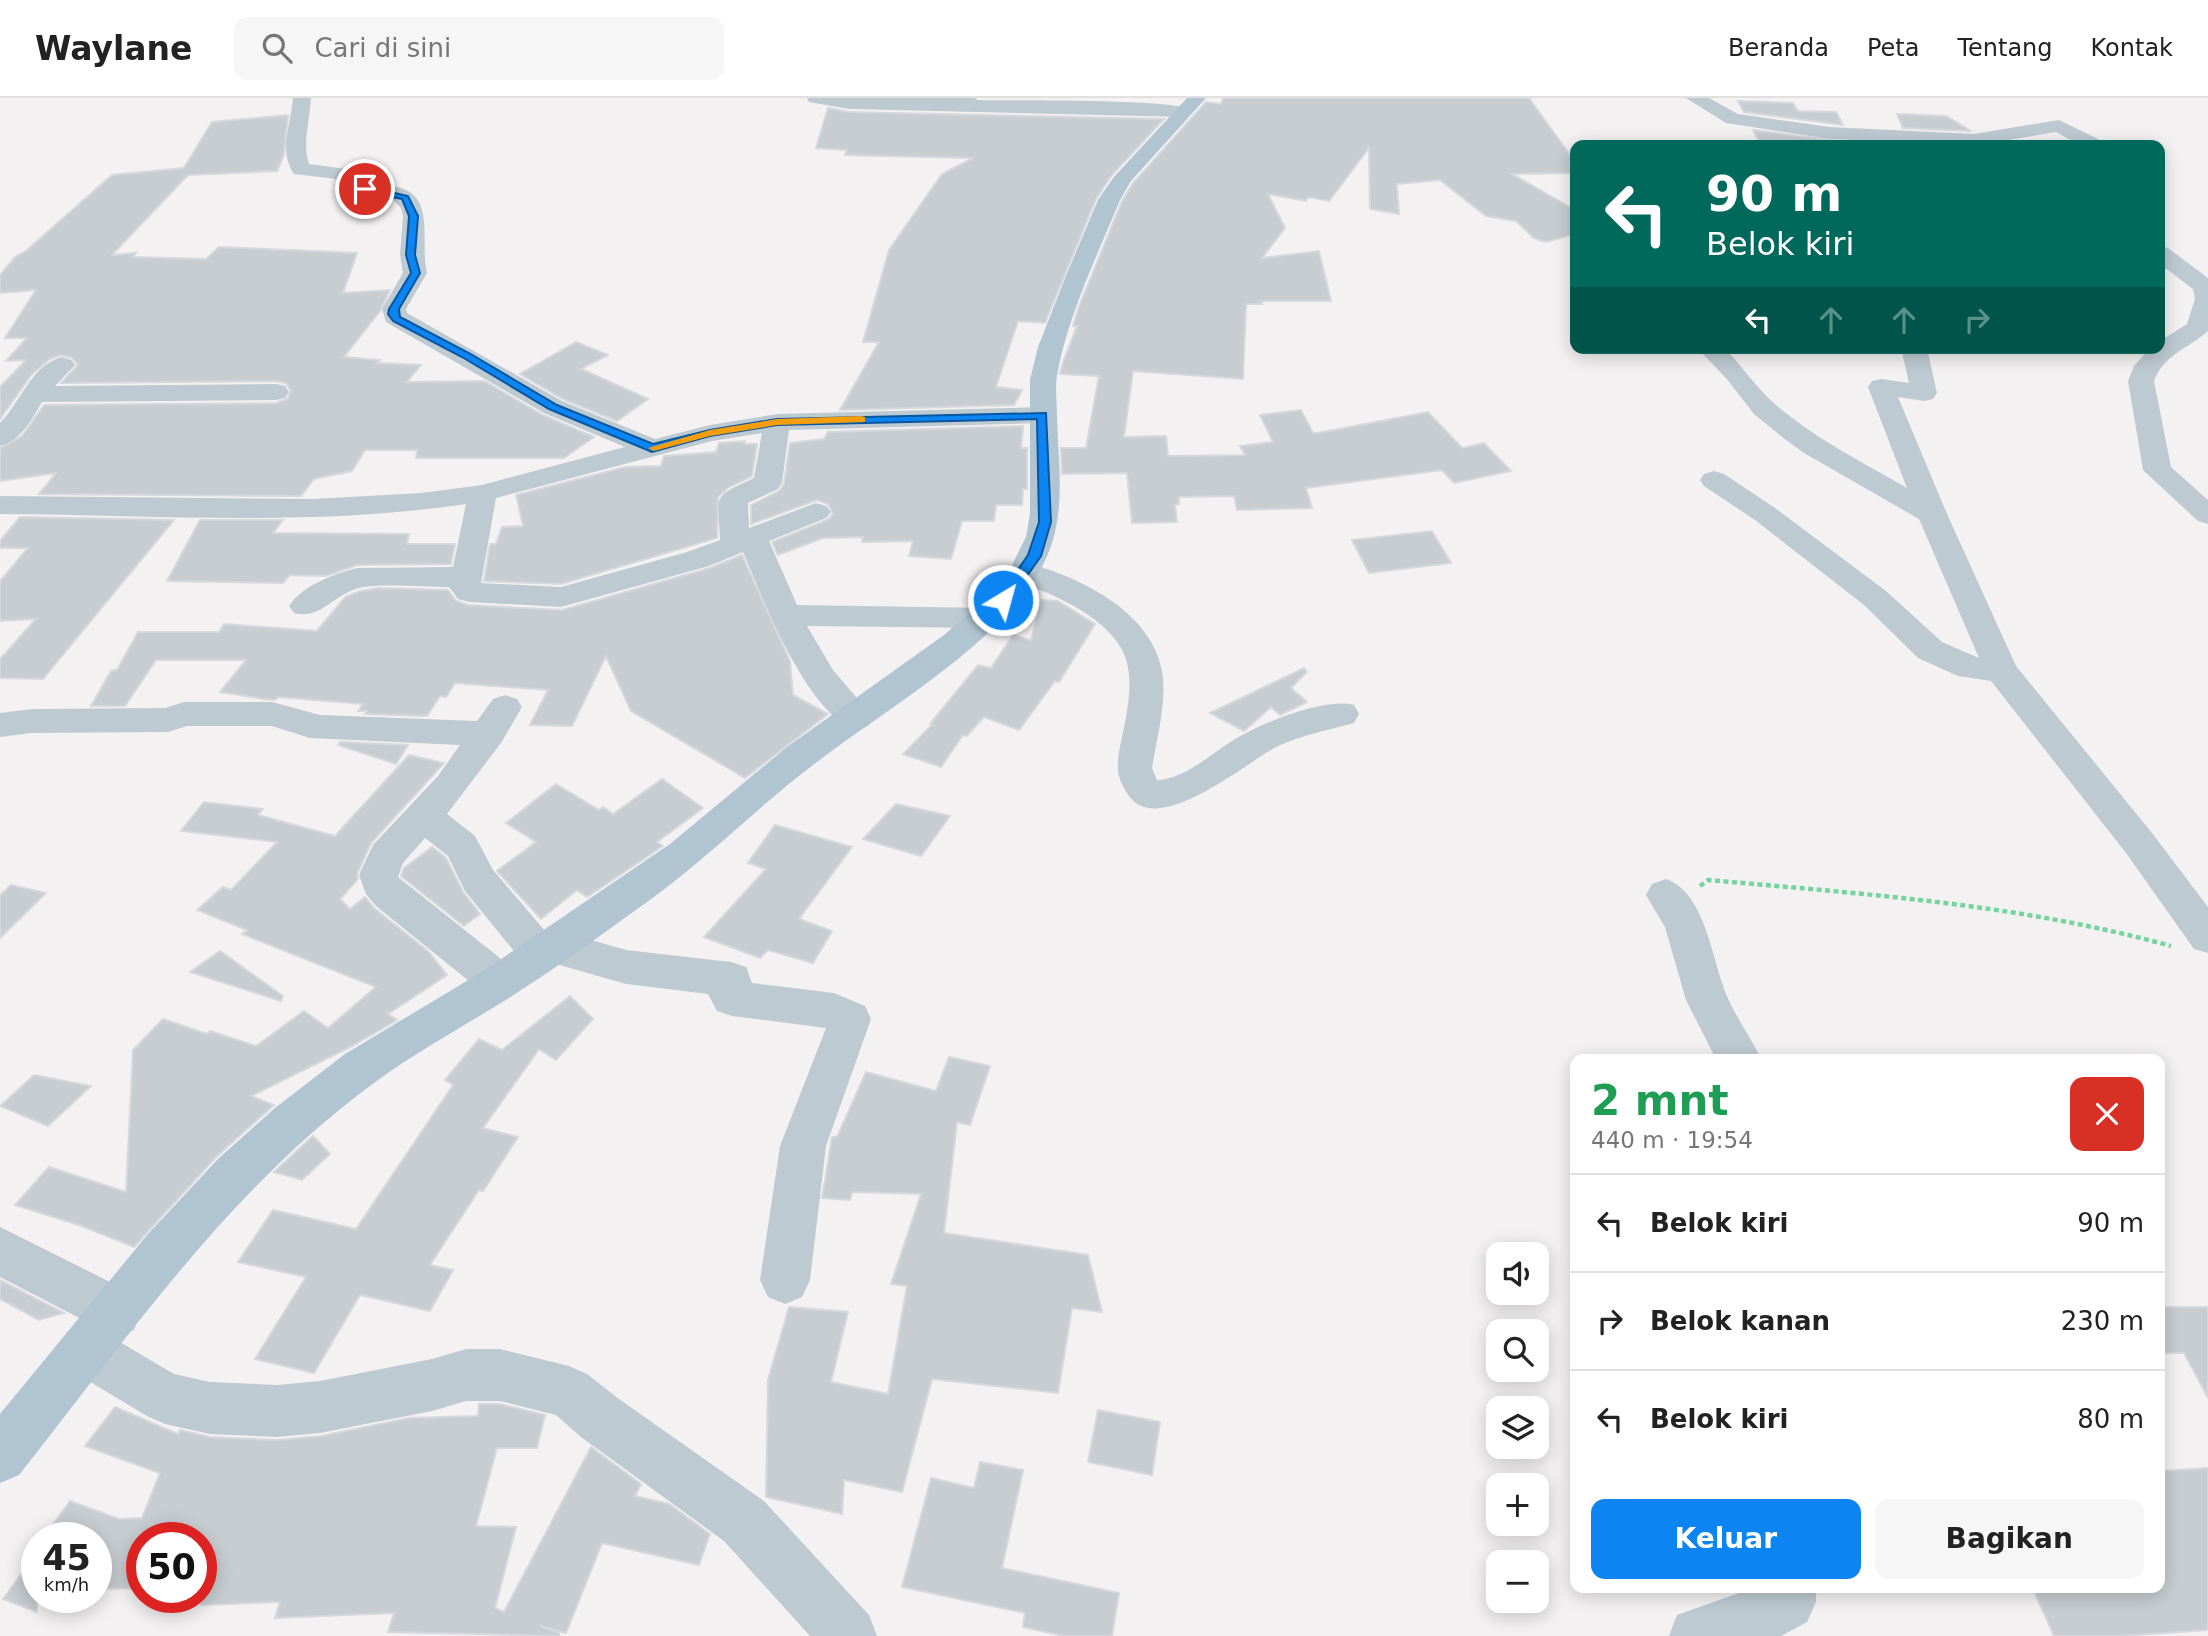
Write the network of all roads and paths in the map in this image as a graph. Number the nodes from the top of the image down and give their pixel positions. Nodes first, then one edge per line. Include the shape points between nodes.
1 (302, 98) edge
2 (816, 98) edge
3 (1695, 98) edge
4 (968, 102) edge
5 (1190, 104) edge
6 (1974, 140) edge
7 (1974, 140) edge
8 (2086, 140) edge
9 (2165, 257) edge
10 (2165, 348) edge
11 (1715, 354) edge
12 (1915, 354) edge
13 (2158, 354) edge
14 (62, 365) dead end
15 (276, 392) dead end
16 (33, 394) junction
17 (1042, 415) junction
18 (777, 422) junction
19 (0, 438) edge
20 (652, 448) junction
21 (1714, 480) dead end
22 (483, 493) junction
23 (0, 505) edge
24 (816, 512) dead end
25 (1932, 514) junction
26 (2208, 515) edge
27 (744, 541) junction
28 (1024, 572) junction
29 (465, 578) junction
30 (305, 606) dead end
31 (787, 615) junction
32 (987, 618) junction
33 (2001, 671) junction
34 (1342, 714) dead end
35 (856, 717) junction
36 (0, 725) edge
37 (424, 816) junction
38 (1670, 900) joint
39 (2194, 943) edge
40 (547, 950) junction
41 (500, 982) junction
42 (1736, 1054) edge
43 (0, 1251) edge
44 (785, 1280) dead end
45 (100, 1331) junction
46 (0, 1456) edge
47 (1788, 1593) edge
48 (848, 1636) edge
49 (1698, 1636) edge

1 - 20 street via 294,149 301,170 349,174 358,187 400,195 411,206 415,273 394,317 553,407
2 - 4 street via 849,103
3 - 6 street via 1733,119 1830,133
4 - 5 street via 1094,109
5 - 17 main road via 1109,200 1052,347
7 - 8 street via 2059,126
9 - 10 street via 2204,286 2207,299 2198,328
11 - 25 street via 1763,408 1803,439
12 - 25 street via 1924,393 1881,387
13 - 26 street via 2141,381 2157,470
14 - 16 street
15 - 16 street
16 - 19 street via 19,419
17 - 18 street
17 - 28 main road via 1045,522
18 - 20 street
18 - 27 street via 768,483 733,499
20 - 22 street
21 - 33 street via 1875,598 1930,650 1970,668
22 - 23 street via 361,507
22 - 29 street
24 - 27 street
25 - 33 street
27 - 29 street via 680,565 561,597 469,592 464,588
27 - 31 street
28 - 32 main road
28 - 34 street via 1084,597 1139,648 1145,674 1135,768 1147,794 1166,796 1260,740
29 - 30 street via 357,578
31 - 32 street
31 - 35 street via 816,672
32 - 35 main road
33 - 39 street via 2131,833
35 - 40 main road via 791,762 674,861
36 - 37 street via 244,713 287,716 320,727 497,721
37 - 40 street via 462,846 479,880
37 - 41 street via 387,855 379,869 380,883
38 - 39 path via 1708,880 1950,901
38 - 42 street via 1684,924 1707,1000
40 - 41 main road
40 - 44 street via 626,967 731,979 732,998 834,1011 850,1019 803,1146
41 - 45 main road via 360,1068 291,1122 234,1174
43 - 45 street via 51,1276
45 - 46 main road
45 - 48 street via 165,1398 210,1408 277,1411 320,1407 466,1375 500,1375 569,1392 744,1521
47 - 49 street via 1787,1602 1751,1621

